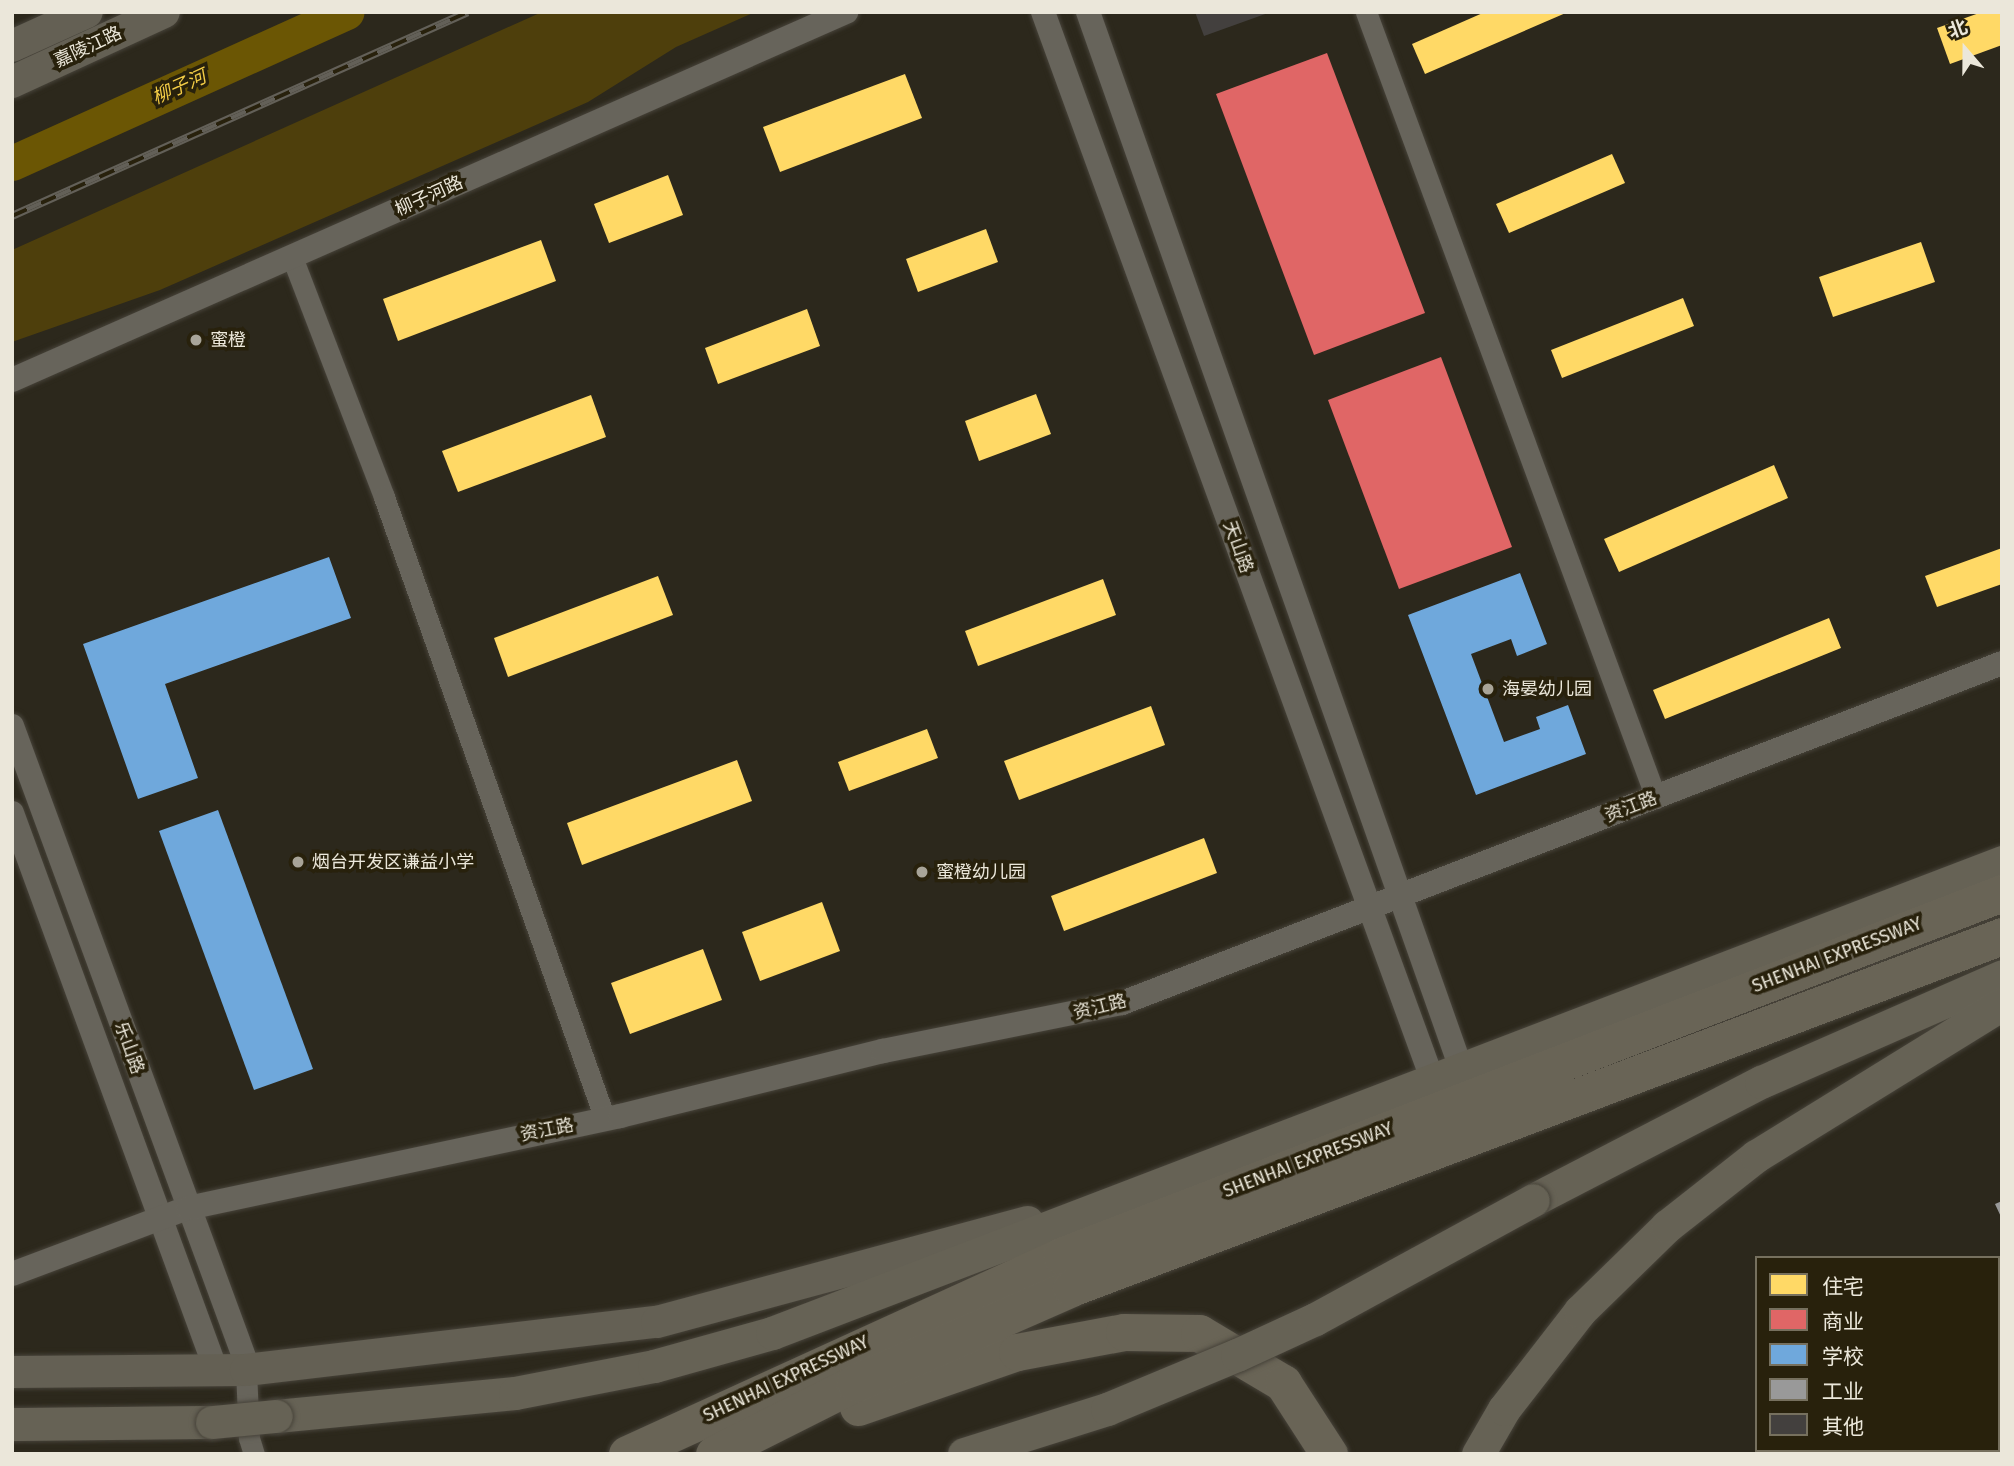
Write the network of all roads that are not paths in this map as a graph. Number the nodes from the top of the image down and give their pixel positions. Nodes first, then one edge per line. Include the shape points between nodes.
1 (87, 12) edge
2 (164, 12) edge
3 (846, 12) edge
4 (1043, 12) edge
5 (1088, 12) edge
6 (1366, 12) edge
7 (12, 46) edge
8 (12, 82) edge
9 (292, 257) junction
10 (12, 380) edge
11 (2002, 663) edge
12 (12, 726) edge
13 (1656, 798) junction
14 (12, 813) edge
15 (2002, 862) edge
16 (2002, 893) edge
17 (1404, 895) junction
18 (1370, 908) junction
19 (2002, 936) edge
20 (2002, 976) edge
21 (2002, 1004) edge
22 (1448, 1076) junction
23 (605, 1119) junction
24 (1127, 1195) junction
25 (188, 1208) junction
26 (159, 1218) junction
27 (1066, 1272) junction
28 (12, 1274) edge
29 (237, 1370) junction
30 (12, 1372) edge
31 (12, 1423) edge
32 (254, 1454) edge
33 (627, 1454) edge
34 (714, 1454) edge
35 (728, 1454) edge
36 (964, 1454) edge
37 (1329, 1454) edge
38 (1478, 1454) edge

1 - 7 main road, 嘉陵江路
2 - 8 main road, 嘉陵江路
3 - 9 street, 柳子河路
4 - 18 street, 天山路
5 - 17 street
6 - 13 street
9 - 10 street, 柳子河路
9 - 23 street via 384,497
11 - 13 street, 资江路
12 - 25 street, 乐山路
13 - 17 street, 资江路
14 - 26 street, 乐山路
15 - 22 highway
16 - 27 highway, SHENHAI EXPRESSWAY
17 - 18 street, 资江路
17 - 22 street
18 - 22 street, 天山路
18 - 23 street, 资江路 via 1122,1003 883,1051
19 - 27 highway, SHENHAI EXPRESSWAY
20 - 36 highway, bridge via 1761,1082 1315,1319 1237,1355 1107,1409
21 - 38 highway via 1756,1156 1667,1226 1580,1311 1504,1409
22 - 24 highway
23 - 25 street, 资江路
24 - 29 main road via 657,1322
24 - 31 highway, bridge via 890,1291 772,1333 654,1366 516,1392 212,1422
25 - 26 street, 资江路
25 - 29 street, 乐山路
26 - 28 street, 资江路
26 - 29 street, 乐山路
27 - 33 highway, SHENHAI EXPRESSWAY
27 - 34 highway, SHENHAI EXPRESSWAY
29 - 30 main road
29 - 32 street
35 - 37 highway via 1017,1352 1124,1332 1199,1332 1283,1383

